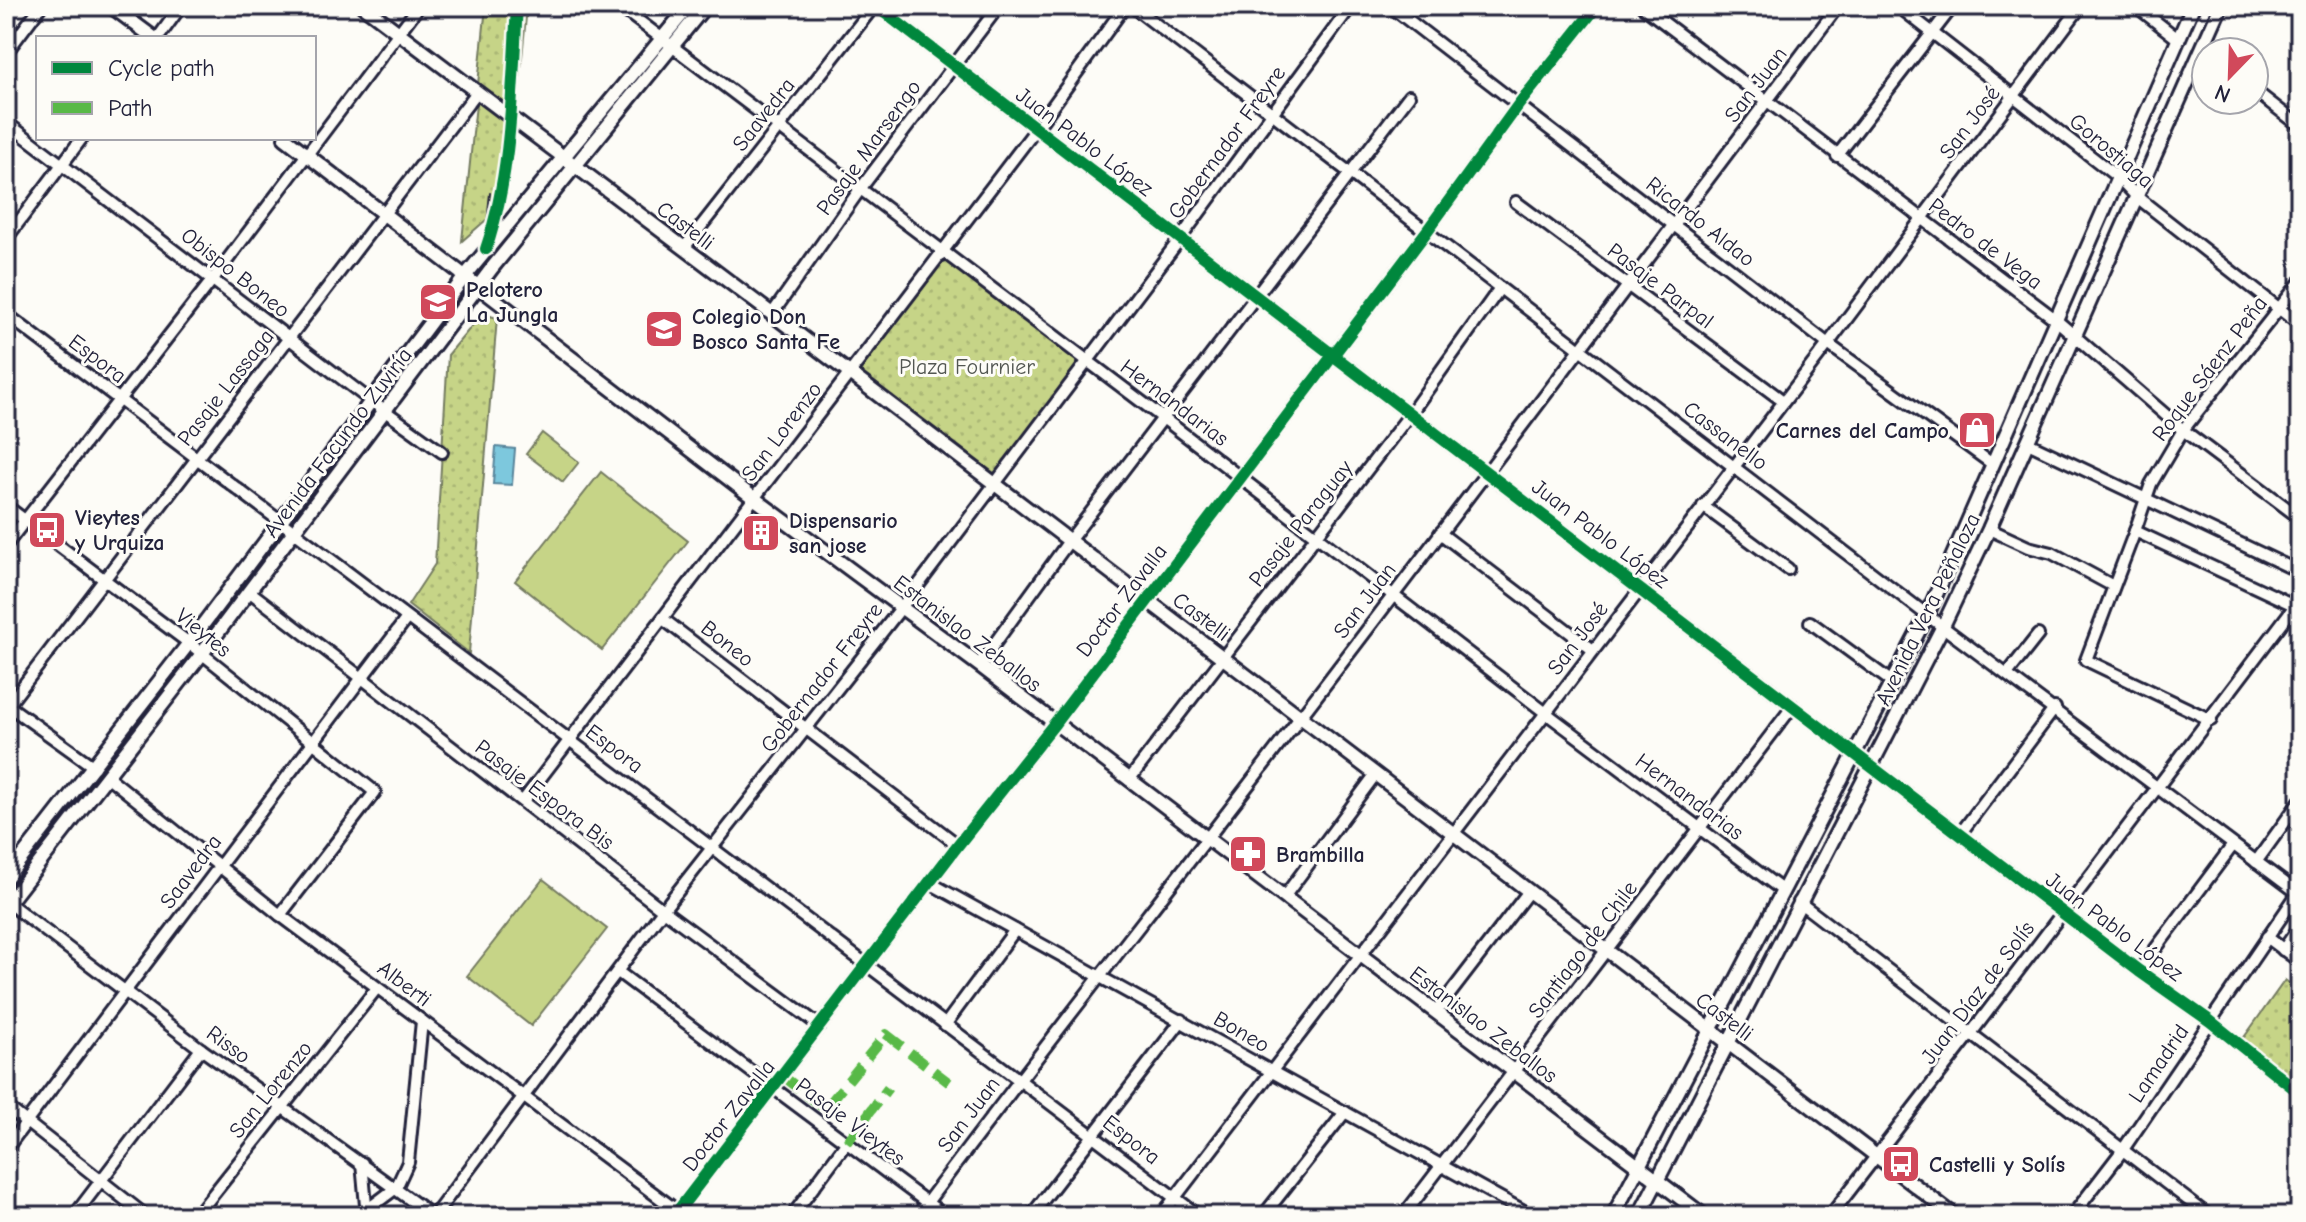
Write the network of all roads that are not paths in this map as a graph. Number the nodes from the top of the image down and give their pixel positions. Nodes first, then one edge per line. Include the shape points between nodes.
1 (41, 6) edge
2 (111, 6) edge
3 (181, 6) edge
4 (363, 6) edge
5 (419, 6) edge
6 (619, 6) edge
7 (689, 6) edge
8 (705, 6) edge
9 (875, 6) edge
10 (999, 6) edge
11 (1125, 6) edge
12 (1132, 6) edge
13 (1351, 6) edge
14 (1390, 6) edge
15 (1597, 6) edge
16 (1642, 6) edge
17 (1838, 6) edge
18 (1898, 6) edge
19 (1953, 6) edge
20 (2081, 6) edge
21 (2136, 6) edge
22 (2193, 6) edge
23 (2221, 6) edge
24 (1933, 32) junction
25 (398, 34) junction
26 (153, 36) edge
27 (158, 36) edge
28 (2210, 36) edge
29 (2178, 39) junction
30 (667, 42) junction
31 (6, 53) edge
32 (954, 65) junction
33 (2190, 82) edge
34 (477, 92) junction
35 (1409, 96) dead end
36 (2014, 96) junction
37 (1767, 101) junction
38 (2270, 103) edge
39 (1519, 104) junction
40 (1273, 112) junction
41 (6, 122) edge
42 (779, 126) junction
43 (2300, 126) edge
44 (1036, 129) junction
45 (81, 140) edge
46 (288, 140) edge
47 (307, 155) junction
48 (1837, 156) junction
49 (568, 163) junction
50 (62, 165) junction
51 (1350, 174) junction
52 (2120, 179) junction
53 (861, 188) junction
54 (531, 196) junction
55 (2137, 197) junction
56 (1516, 202) dead end
57 (384, 213) junction
58 (1920, 219) junction
59 (1674, 226) junction
60 (1427, 231) junction
61 (6, 239) edge
62 (1180, 239) junction
63 (684, 248) junction
64 (942, 252) junction
65 (492, 268) junction
66 (466, 275) junction
67 (213, 279) junction
68 (2300, 282) edge
69 (1628, 285) junction
70 (480, 286) junction
71 (1500, 288) junction
72 (1257, 298) junction
73 (2279, 309) junction
74 (6, 314) edge
75 (772, 314) junction
76 (2055, 319) junction
77 (2300, 325) edge
78 (544, 336) junction
79 (288, 337) junction
80 (2074, 338) junction
81 (1828, 344) junction
82 (1579, 348) junction
83 (1333, 356) junction
84 (1086, 360) junction
85 (850, 373) junction
86 (119, 399) junction
87 (371, 401) junction
88 (1783, 401) junction
89 (387, 411) junction
90 (1410, 414) junction
91 (1163, 418) junction
92 (2183, 430) junction
93 (2028, 443) junction
94 (442, 452) dead end
95 (196, 457) junction
96 (1991, 463) junction
97 (1733, 466) junction
98 (1487, 472) junction
99 (1240, 477) junction
100 (993, 483) junction
101 (2147, 498) junction
102 (755, 499) junction
103 (6, 506) edge
104 (1703, 506) junction
105 (2300, 518) edge
106 (24, 520) junction
107 (280, 521) junction
108 (1989, 529) junction
109 (2135, 531) junction
110 (294, 532) junction
111 (1440, 533) junction
112 (1316, 535) junction
113 (1069, 541) junction
114 (6, 545) edge
115 (1788, 569) dead end
116 (2300, 572) edge
117 (103, 579) junction
118 (2113, 586) junction
119 (1640, 588) junction
120 (249, 591) junction
121 (1392, 595) junction
122 (1146, 599) junction
123 (2298, 604) edge
124 (901, 608) junction
125 (1927, 615) junction
126 (407, 618) junction
127 (663, 619) junction
128 (1810, 622) dead end
129 (1943, 626) junction
130 (2038, 635) dead end
131 (189, 643) junction
132 (1593, 650) junction
133 (201, 655) junction
134 (1223, 656) junction
135 (979, 665) junction
136 (2008, 673) junction
137 (361, 679) junction
138 (1892, 682) junction
139 (7, 706) edge
140 (1793, 706) junction
141 (2055, 708) junction
142 (1546, 713) junction
143 (1300, 716) junction
144 (2211, 720) junction
145 (1055, 723) junction
146 (806, 729) junction
147 (569, 738) junction
148 (313, 743) junction
149 (1855, 753) junction
150 (1871, 766) junction
151 (94, 767) junction
152 (1375, 775) junction
153 (107, 776) junction
154 (1129, 780) junction
155 (2157, 787) junction
156 (523, 801) junction
157 (2300, 801) edge
158 (1700, 829) junction
159 (1453, 834) junction
160 (1960, 834) junction
161 (1206, 840) junction
162 (958, 845) junction
163 (2233, 845) junction
164 (712, 847) junction
165 (2256, 862) junction
166 (218, 866) junction
167 (6, 878) edge
168 (930, 883) junction
169 (1782, 890) junction
170 (1529, 891) junction
171 (2299, 892) edge
172 (1284, 897) junction
173 (1799, 902) junction
174 (7, 903) edge
175 (663, 910) junction
176 (2062, 911) junction
177 (280, 915) junction
178 (2300, 926) edge
179 (1015, 930) junction
180 (2267, 937) junction
181 (1606, 950) junction
182 (2283, 950) junction
183 (1360, 955) junction
184 (2300, 962) edge
185 (867, 964) junction
186 (2139, 971) junction
187 (618, 972) junction
188 (1100, 976) junction
189 (377, 988) junction
190 (124, 991) junction
191 (1436, 1012) junction
192 (1182, 1020) junction
193 (422, 1021) junction
194 (2210, 1021) junction
195 (945, 1025) junction
196 (820, 1026) junction
197 (1711, 1030) junction
198 (1972, 1032) junction
199 (1727, 1042) junction
200 (201, 1049) junction
201 (1273, 1071) junction
202 (1515, 1072) junction
203 (1018, 1080) junction
204 (774, 1089) junction
205 (2300, 1093) edge
206 (524, 1096) junction
207 (6, 1106) edge
208 (282, 1106) junction
209 (1345, 1112) junction
210 (26, 1122) junction
211 (1094, 1134) junction
212 (847, 1142) junction
213 (6, 1149) edge
214 (2122, 1151) junction
215 (1876, 1157) junction
216 (362, 1163) junction
217 (1441, 1166) junction
218 (1638, 1167) junction
219 (101, 1181) junction
220 (1657, 1181) junction
221 (396, 1188) junction
222 (1175, 1197) junction
223 (927, 1203) junction
224 (367, 1212) edge
225 (2196, 1212) edge
226 (679, 1215) edge
227 (74, 1216) edge
228 (146, 1216) edge
229 (196, 1216) edge
230 (434, 1216) edge
231 (792, 1216) edge
232 (917, 1216) edge
233 (945, 1216) edge
234 (1031, 1216) edge
235 (1161, 1216) edge
236 (1199, 1216) edge
237 (1263, 1216) edge
238 (1403, 1216) edge
239 (1533, 1216) edge
240 (1613, 1216) edge
241 (1639, 1216) edge
242 (1704, 1216) edge
243 (1830, 1216) edge
244 (1955, 1216) edge
245 (2072, 1216) edge
246 (2209, 1216) edge

1 - 31 street
2 - 26 main road
3 - 27 street
4 - 25 main road, Castelli
5 - 25 street
6 - 30 street, Hernandarias
7 - 30 main road, Avenida Facundo Zuviría
8 - 30 main road, Avenida Facundo Zuviría
9 - 32 street, Juan Pablo López
9 - 42 street, Saavedra
10 - 32 street, Pasaje Marsengo
11 - 44 street, San Lorenzo
12 - 40 street, Cassanello
13 - 40 street, Gobernador Freyre
14 - 39 street, Ricardo Aldao
15 - 39 street, Doctor Zavalla
16 - 37 street, Pedro de Vega
17 - 37 street, San Juan
18 - 24 street, Gorostiaga
19 - 24 street
20 - 36 street, San José
21 - 29 street
22 - 29 main road, Avenida Vera Peñaloza
23 - 28 main road, Avenida Vera Peñaloza
24 - 36 street, Gorostiaga
24 - 48 street
25 - 34 main road, Castelli
25 - 47 street
29 - 52 main road, Avenida Vera Peñaloza
30 - 42 street, Hernandarias
30 - 49 main road, Avenida Facundo Zuviría
32 - 44 street, Juan Pablo López
32 - 53 street, Pasaje Marsengo
33 - 55 main road, Avenida Vera Peñaloza
34 - 49 main road, Castelli
34 - 57 street, Pasaje Lassaga
35 - 51 street
36 - 52 street, Gorostiaga
36 - 58 street, San José
37 - 48 street, Pedro de Vega
37 - 59 street, San Juan
38 - 43 street
39 - 59 street, Ricardo Aldao
39 - 60 street, Doctor Zavalla
40 - 51 street, Cassanello
40 - 62 street, Gobernador Freyre
41 - 50 street, Obispo Boneo
42 - 53 street, Hernandarias
42 - 63 street, Saavedra
44 - 62 street, Juan Pablo López
44 - 64 street, San Lorenzo
45 - 50 street
46 - 47 main road, Estanislao Zeballos
47 - 57 main road, Estanislao Zeballos
47 - 67 street
48 - 58 street, Pedro de Vega
49 - 54 main road, Avenida Facundo Zuviría
49 - 63 main road, Castelli
49 - 65 main road, Avenida Facundo Zuviría
50 - 61 street
50 - 67 street, Obispo Boneo
51 - 60 street, Cassanello
51 - 72 street
52 - 55 street, Gorostiaga
52 - 76 main road, Avenida Vera Peñaloza
53 - 64 street, Hernandarias
53 - 75 street, Pasaje Marsengo
54 - 65 main road via 523,217 497,250
54 - 66 main road, Avenida Facundo Zuviría
55 - 73 street, Gorostiaga
55 - 80 main road, Avenida Vera Peñaloza
56 - 69 street, Pasaje Parpal
57 - 66 main road, Estanislao Zeballos
57 - 79 street, Pasaje Lassaga
58 - 76 street, Pedro de Vega
58 - 81 street, San José
59 - 69 street, San Juan
59 - 81 street, Ricardo Aldao
60 - 71 street, Cassanello
60 - 83 street, Doctor Zavalla
62 - 72 street, Juan Pablo López
62 - 84 street, Gobernador Freyre
63 - 75 main road, Castelli
64 - 84 street, Hernandarias
64 - 85 street, San Lorenzo
65 - 70 main road, Avenida Facundo Zuviría
65 - 78 main road via 505,299
66 - 70 main road, Estanislao Zeballos
66 - 87 main road, Avenida Facundo Zuviría
67 - 79 street, Obispo Boneo
67 - 86 street
68 - 73 street, Roque Sáenz Peña
69 - 82 street, San Juan
69 - 88 street, Pasaje Parpal
70 - 78 main road, Estanislao Zeballos
70 - 89 main road, Avenida Facundo Zuviría
71 - 82 street, Cassanello
71 - 90 street, Pasaje Paraguay
72 - 83 street, Juan Pablo López
72 - 91 street
73 - 77 street, Gorostiaga
73 - 92 street, Roque Sáenz Peña
74 - 86 street, Espora
75 - 85 main road, Castelli
76 - 80 street, Pedro de Vega
76 - 96 main road, Avenida Vera Peñaloza
78 - 102 main road, Estanislao Zeballos
79 - 87 street, Obispo Boneo
79 - 95 street, Pasaje Lassaga
80 - 92 street, Pedro de Vega
80 - 93 main road, Avenida Vera Peñaloza
81 - 88 street, San José
81 - 96 street, Ricardo Aldao
82 - 97 street, Cassanello
82 - 98 street, San Juan
83 - 90 street, Juan Pablo López
83 - 99 street, Doctor Zavalla
84 - 91 street, Hernandarias
84 - 100 street, Gobernador Freyre
85 - 100 main road, Castelli
85 - 102 street, San Lorenzo
86 - 95 street, Espora
86 - 106 street
87 - 89 street, Obispo Boneo
87 - 107 main road, Avenida Facundo Zuviría
88 - 97 street, San José
89 - 94 street, Obispo Boneo
89 - 110 main road, Avenida Facundo Zuviría
90 - 98 street, Juan Pablo López
90 - 112 street, Pasaje Paraguay
91 - 99 street, Hernandarias
91 - 113 street
92 - 101 street, Roque Sáenz Peña
92 - 105 street, Pedro de Vega
93 - 101 street
93 - 108 main road, Avenida Vera Peñaloza
95 - 107 street, Espora
95 - 117 street, Pasaje Lassaga
96 - 125 main road, Avenida Vera Peñaloza
97 - 104 street, San José
97 - 125 street, Cassanello
98 - 111 street, San Juan
98 - 119 street, Juan Pablo López
99 - 112 street, Hernandarias
99 - 122 street, Doctor Zavalla
100 - 113 main road, Castelli
100 - 124 street, Gobernador Freyre
101 - 109 street, Roque Sáenz Peña
101 - 116 street
102 - 124 main road, Estanislao Zeballos
102 - 127 street, San Lorenzo
103 - 106 street, Vieytes
104 - 115 street
104 - 119 street, San José
106 - 114 street
106 - 117 street, Vieytes
107 - 110 street, Espora
107 - 131 main road, Avenida Facundo Zuviría
108 - 118 street via 2061,557
108 - 129 main road, Avenida Vera Peñaloza
109 - 118 street, Roque Sáenz Peña
109 - 123 street
110 - 120 main road, Avenida Facundo Zuviría
110 - 126 street, Espora
111 - 121 street, San Juan
111 - 132 street
112 - 121 street, Hernandarias
112 - 134 street, Pasaje Paraguay
113 - 122 main road, Castelli
113 - 135 street
117 - 131 street, Vieytes
117 - 139 street, Pasaje Lassaga
118 - 144 street, Roque Sáenz Peña via 2086,660
119 - 132 street, San José
119 - 140 street, Juan Pablo López
120 - 133 main road, Avenida Facundo Zuviría
120 - 137 street, Pasaje Espora Bis
121 - 142 street, Hernandarias
121 - 143 street, San Juan
122 - 134 main road, Castelli
122 - 145 street, Doctor Zavalla
123 - 144 street, Juan Díaz de Solís
124 - 135 main road, Estanislao Zeballos
124 - 146 street, Gobernador Freyre
125 - 129 street, Cassanello
125 - 138 main road, Avenida Vera Peñaloza
126 - 137 street, Saavedra
126 - 147 street, Espora
127 - 146 street, Boneo
127 - 147 street, San Lorenzo
128 - 138 street
129 - 136 street, Cassanello
129 - 150 main road, Avenida Vera Peñaloza
130 - 136 street
131 - 133 street, Vieytes
131 - 151 main road, Avenida Facundo Zuviría
132 - 142 street, San José
133 - 148 street, Vieytes
133 - 153 main road, Avenida Facundo Zuviría
134 - 143 main road, Castelli
134 - 154 street, Pasaje Paraguay
135 - 145 main road, Estanislao Zeballos
136 - 141 street, Cassanello
137 - 148 street, Saavedra
137 - 156 street, Pasaje Espora Bis
138 - 149 main road, Avenida Vera Peñaloza
139 - 151 street
140 - 149 street, Juan Pablo López
140 - 158 street, Santiago de Chile
141 - 155 street, Cassanello
141 - 160 street
142 - 158 street, Hernandarias
142 - 159 street, San José
143 - 152 main road, Castelli
143 - 161 street, San Juan
144 - 155 street, Juan Díaz de Solís
145 - 154 main road, Estanislao Zeballos
145 - 162 street, Doctor Zavalla
146 - 162 street, Boneo
146 - 164 street, Gobernador Freyre
147 - 156 street, San Lorenzo
147 - 164 street, Espora
148 - 166 street, Saavedra
148 - 177 street, Vieytes via 375,792
149 - 150 street, Juan Pablo López
149 - 169 main road, Avenida Vera Peñaloza
150 - 160 street, Juan Pablo López
150 - 173 main road, Avenida Vera Peñaloza
151 - 167 main road, Avenida Facundo Zuviría
152 - 159 main road, Castelli
152 - 172 street
153 - 166 street, Alberti
153 - 174 main road, Avenida Facundo Zuviría
154 - 161 main road, Estanislao Zeballos
155 - 163 street, Cassanello
155 - 176 street, Juan Díaz de Solís
156 - 175 street, Pasaje Espora Bis
157 - 165 street
158 - 169 street, Hernandarias
158 - 181 street, Santiago de Chile
159 - 170 main road, Castelli
159 - 183 street, San José
160 - 176 street, Juan Pablo López
161 - 172 main road, Estanislao Zeballos
161 - 188 street, San Juan
162 - 168 street, Doctor Zavalla
163 - 165 street, Cassanello
163 - 186 street
164 - 175 street, Gobernador Freyre
164 - 185 street, Espora
165 - 171 street, Cassanello
166 - 177 street, Alberti
166 - 190 street, Saavedra
168 - 179 street, Boneo
168 - 185 street, Doctor Zavalla
169 - 197 main road, Avenida Vera Peñaloza
170 - 181 main road, Castelli
170 - 191 street
171 - 180 street, Lamadrid
172 - 183 main road, Estanislao Zeballos
173 - 198 street
173 - 199 main road, Avenida Vera Peñaloza
174 - 190 street, Risso
175 - 187 street, Gobernador Freyre
175 - 196 street, Pasaje Espora Bis
176 - 186 street, Juan Pablo López
176 - 198 street, Juan Díaz de Solís
177 - 189 street, Alberti
178 - 182 street
179 - 188 street, Boneo
179 - 195 street
180 - 182 street
180 - 194 street, Lamadrid
181 - 197 main road, Castelli
181 - 202 street, Santiago de Chile
182 - 184 street
183 - 191 main road, Estanislao Zeballos
183 - 201 street, San José
185 - 195 street, Espora
185 - 196 street, Doctor Zavalla
186 - 194 street, Juan Pablo López
187 - 204 street, Pasaje Vieytes
187 - 206 street, Gobernador Freyre
188 - 192 street, Boneo
188 - 203 street, San Juan
189 - 193 street, Alberti
189 - 208 street, San Lorenzo
190 - 200 street, Risso
190 - 210 street, Saavedra
191 - 202 main road, Estanislao Zeballos
192 - 201 street, Boneo
192 - 211 street
193 - 206 street, Alberti
193 - 221 street via 408,1162
194 - 205 street, Juan Pablo López
194 - 214 street, Lamadrid
195 - 203 street, Espora
196 - 204 street, Doctor Zavalla
197 - 199 main road, Castelli
197 - 218 main road, Avenida Vera Peñaloza
198 - 214 street
198 - 215 street, Juan Díaz de Solís
199 - 215 main road, Castelli
199 - 220 main road, Avenida Vera Peñaloza
200 - 208 street, Risso
200 - 219 street
201 - 209 street, Boneo
201 - 222 street, San José
202 - 217 street, Santiago de Chile
202 - 218 main road, Estanislao Zeballos
203 - 211 street, Espora
203 - 223 street, San Juan
204 - 212 street, Pasaje Vieytes
204 - 226 street, Doctor Zavalla
206 - 226 street, Alberti
206 - 230 street, Gobernador Freyre
207 - 210 street
208 - 216 street, Risso
208 - 229 street, San Lorenzo
209 - 217 street, Boneo
209 - 237 street
210 - 213 street, Saavedra
210 - 219 street
211 - 222 street, Espora
211 - 234 street
212 - 223 street, Pasaje Vieytes
212 - 231 street
214 - 225 street
214 - 245 street, Lamadrid
215 - 243 street, Juan Díaz de Solís
215 - 244 main road, Castelli
216 - 221 street, Risso
216 - 224 street
217 - 238 street, Santiago de Chile
217 - 239 street, Boneo
218 - 220 main road, Estanislao Zeballos
218 - 240 main road, Avenida Vera Peñaloza
219 - 227 street
219 - 228 street
220 - 241 main road, Avenida Vera Peñaloza
220 - 242 main road, Estanislao Zeballos
221 - 224 street
221 - 230 street, Risso
222 - 235 street, San José
222 - 236 street, Espora
223 - 232 street, San Juan
223 - 233 street, Pasaje Vieytes
225 - 246 street

